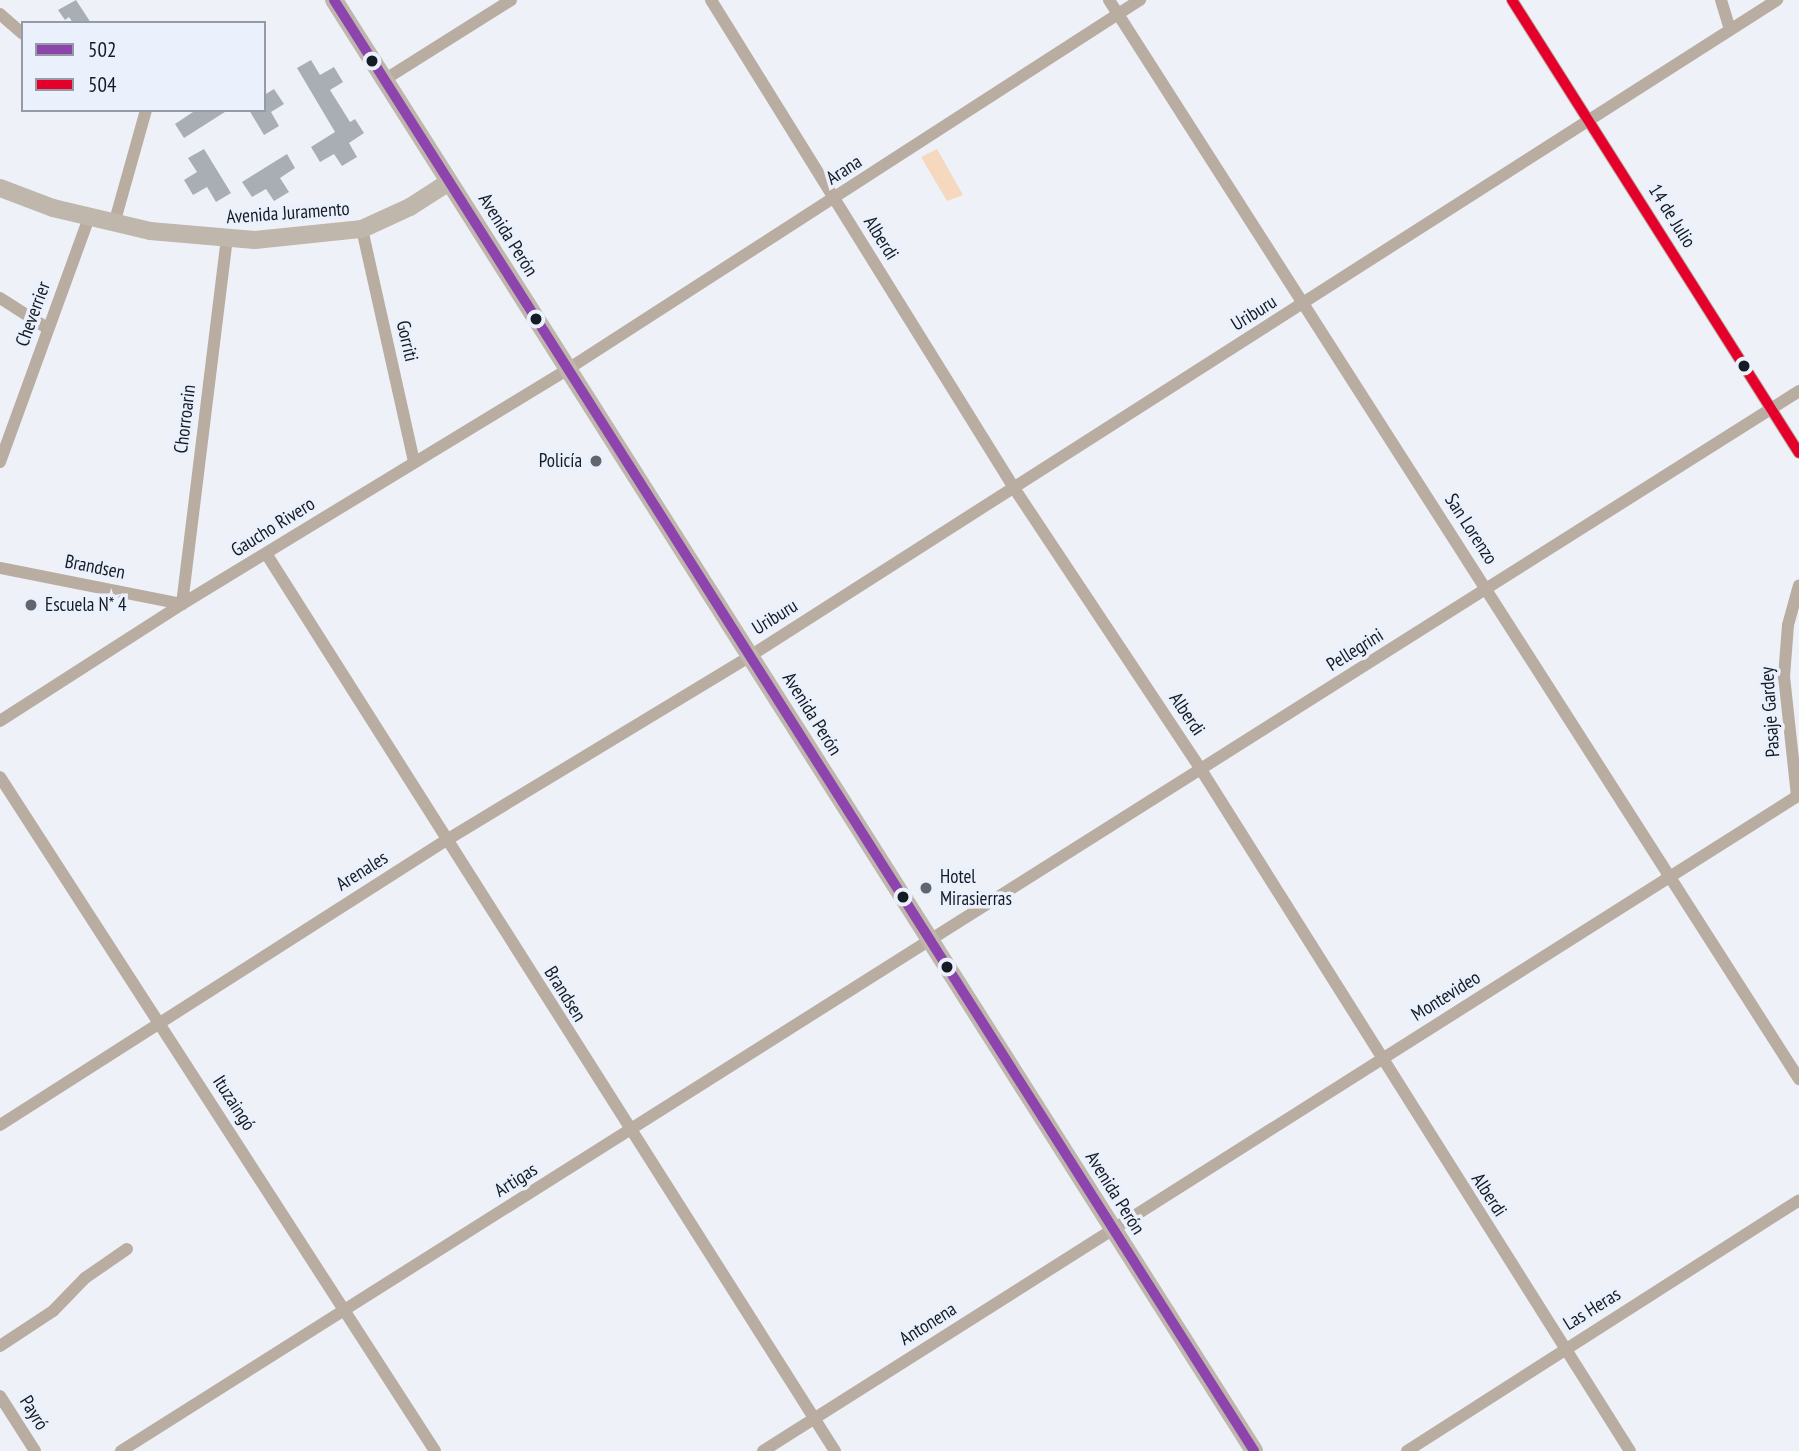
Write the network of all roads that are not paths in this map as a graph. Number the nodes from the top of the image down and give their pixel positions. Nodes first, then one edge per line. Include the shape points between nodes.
1 (334, 0) edge
2 (511, 0) edge
3 (710, 0) edge
4 (1109, 0) edge
5 (1140, 0) edge
6 (1512, 0) edge
7 (1721, 0) edge
8 (1777, 0) edge
9 (0, 14) edge
10 (1118, 14) junction
11 (1730, 30) junction
12 (21, 32) edge
13 (384, 80) junction
14 (145, 112) edge
15 (1589, 119) junction
16 (449, 182) junction
17 (0, 187) edge
18 (835, 199) junction
19 (89, 218) junction
20 (114, 224) junction
21 (362, 229) junction
22 (227, 240) junction
23 (0, 298) edge
24 (1304, 304) junction
25 (47, 328) junction
26 (568, 369) junction
27 (1799, 391) edge
28 (1770, 410) junction
29 (1799, 453) edge
30 (414, 461) junction
31 (0, 463) edge
32 (1014, 488) junction
33 (267, 555) junction
34 (0, 568) edge
35 (1799, 585) edge
36 (1487, 590) junction
37 (182, 604) junction
38 (750, 656) junction
39 (0, 721) edge
40 (1200, 768) junction
41 (0, 777) edge
42 (1798, 795) edge
43 (445, 841) junction
44 (1670, 877) junction
45 (932, 943) junction
46 (159, 1023) junction
47 (1380, 1060) junction
48 (1799, 1079) edge
49 (0, 1125) edge
50 (629, 1133) junction
51 (1799, 1200) edge
52 (1113, 1229) junction
53 (127, 1249) dead end
54 (345, 1309) junction
55 (0, 1346) edge
56 (1565, 1349) junction
57 (0, 1396) edge
58 (815, 1418) junction
59 (35, 1451) edge
60 (121, 1451) edge
61 (435, 1451) edge
62 (763, 1451) edge
63 (835, 1451) edge
64 (1254, 1451) edge
65 (1407, 1451) edge
66 (1630, 1451) edge

1 - 13 main road, Avenida Perón
2 - 13 street
3 - 18 street, Alberdi
4 - 10 street, San Lorenzo
5 - 10 street, Arana
6 - 15 street, 14 de Julio
7 - 11 street
8 - 11 street, Uriburu
9 - 12 street
10 - 18 street, Arana
10 - 24 street, San Lorenzo
11 - 15 street, Uriburu
13 - 16 main road, Avenida Perón
14 - 20 street
15 - 24 street, Uriburu
15 - 28 street, 14 de Julio
16 - 21 main road, Avenida Juramento
16 - 26 main road, Avenida Perón
17 - 19 main road, Avenida Juramento
18 - 26 street, Arana
18 - 32 street, Alberdi
19 - 20 main road, Avenida Juramento
19 - 25 street, Cheverrier
20 - 22 main road, Avenida Juramento
21 - 22 main road, Avenida Juramento via 284,239
21 - 30 street, Gorriti
22 - 37 street, Chorroarin
23 - 25 street
24 - 32 street, Uriburu
24 - 36 street, San Lorenzo
25 - 31 street, Cheverrier
26 - 30 street, Gaucho Rivero
26 - 38 main road, Avenida Perón
27 - 28 street, Pellegrini
28 - 29 street, 14 de Julio
28 - 36 street, Pellegrini
30 - 33 street, Gaucho Rivero
32 - 38 street, Uriburu
32 - 40 street, Alberdi
33 - 37 street, Gaucho Rivero
33 - 43 street, Brandsen
34 - 37 street, Brandsen
35 - 42 street, Pasaje Gardey via 1788,625 1784,677
36 - 40 street, Pellegrini
36 - 44 street, San Lorenzo
37 - 39 street, Gaucho Rivero
38 - 43 street, Arenales
38 - 45 main road, Avenida Perón
40 - 45 street, Pellegrini
40 - 47 street, Alberdi
41 - 46 street, Ituzaingó
42 - 44 street, Montevideo
43 - 46 street, Arenales
43 - 50 street, Brandsen
44 - 47 street, Montevideo
44 - 48 street, San Lorenzo
45 - 50 street, Artigas
45 - 52 main road, Avenida Perón
46 - 49 street, Arenales
46 - 54 street, Ituzaingó
47 - 52 street, Montevideo
47 - 56 street, Alberdi
50 - 54 street, Artigas
50 - 58 street, Brandsen
51 - 56 street, Las Heras
52 - 58 street, Antonena
52 - 64 main road, Avenida Perón
53 - 55 street via 85,1278 53,1311
54 - 60 street, Artigas
54 - 61 street, Ituzaingó
56 - 65 street, Las Heras
56 - 66 street, Alberdi
57 - 59 street, Payró
58 - 62 street, Antonena
58 - 63 street, Brandsen

